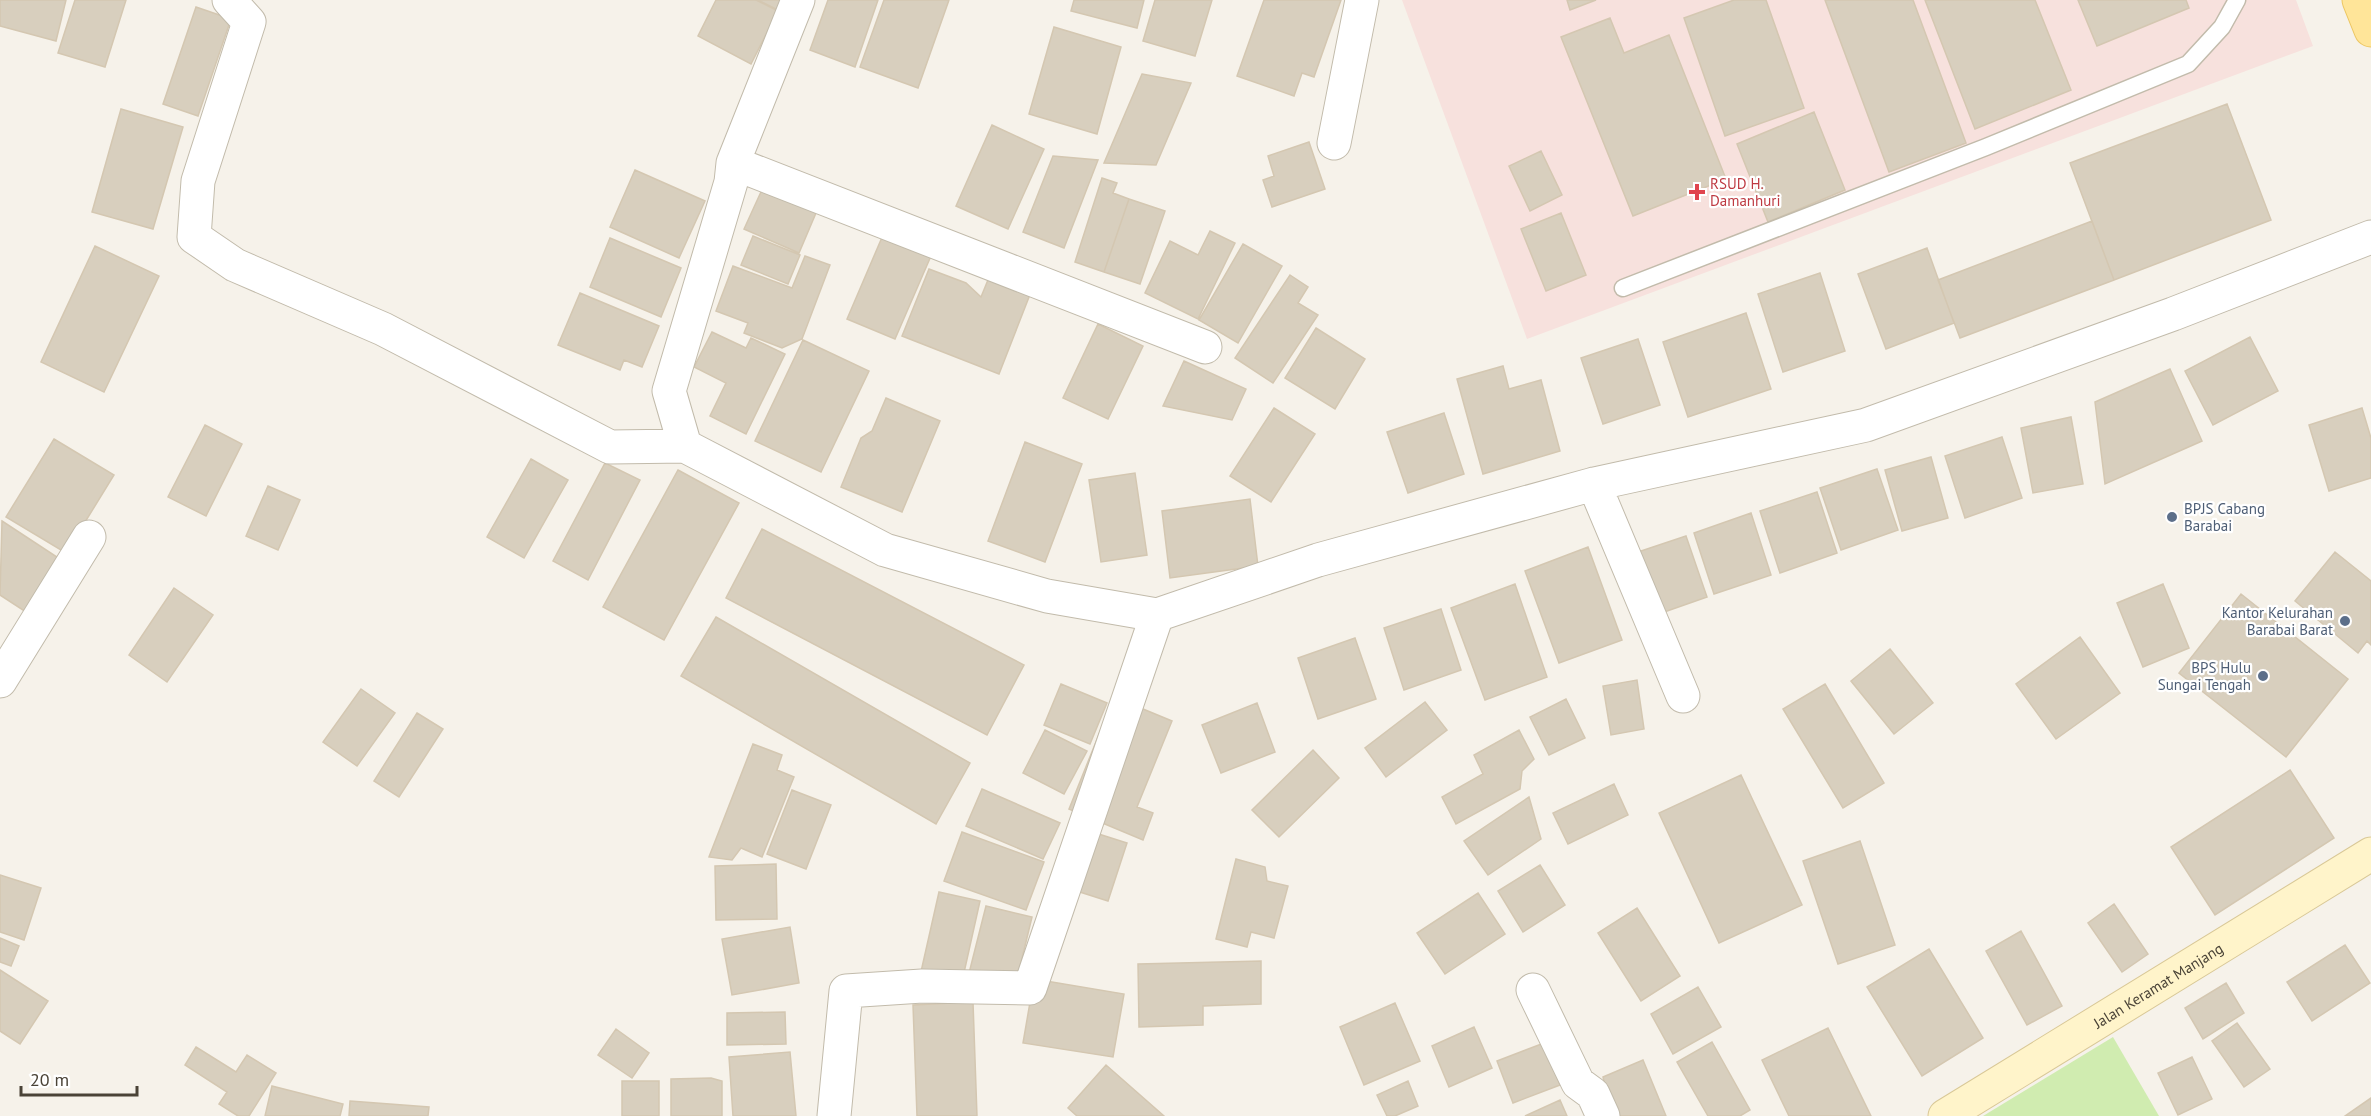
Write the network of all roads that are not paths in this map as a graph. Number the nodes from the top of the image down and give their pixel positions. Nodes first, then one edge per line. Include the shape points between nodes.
1 (229, 0) edge
2 (798, 0) edge
3 (1362, 0) edge
4 (2237, 0) edge
5 (2360, 0) edge
6 (2371, 30) edge
7 (1334, 143) dead end
8 (734, 163) junction
9 (2371, 237) edge
10 (1623, 288) dead end
11 (1205, 346) dead end
12 (685, 446) junction
13 (1594, 484) junction
14 (89, 537) dead end
15 (1157, 615) junction
16 (0, 681) edge
17 (1683, 696) dead end
18 (2371, 854) edge
19 (1533, 990) dead end
20 (834, 1116) edge
21 (1603, 1116) edge
22 (1945, 1116) edge

1 - 12 street via 249,22 198,181 194,237 235,265 383,329 610,447
2 - 8 street
3 - 7 street
4 - 10 lane via 2222,27 2188,64
5 - 6 main road
8 - 11 street
8 - 12 street via 669,391
9 - 13 street via 2173,314 1866,425
12 - 15 street via 885,550 1047,596
13 - 15 street via 1318,560
13 - 17 street
14 - 16 street
15 - 20 street via 1029,988 922,986 846,991
18 - 22 street, Jalan Keramat Manjang
19 - 21 street via 1578,1083 1593,1094

